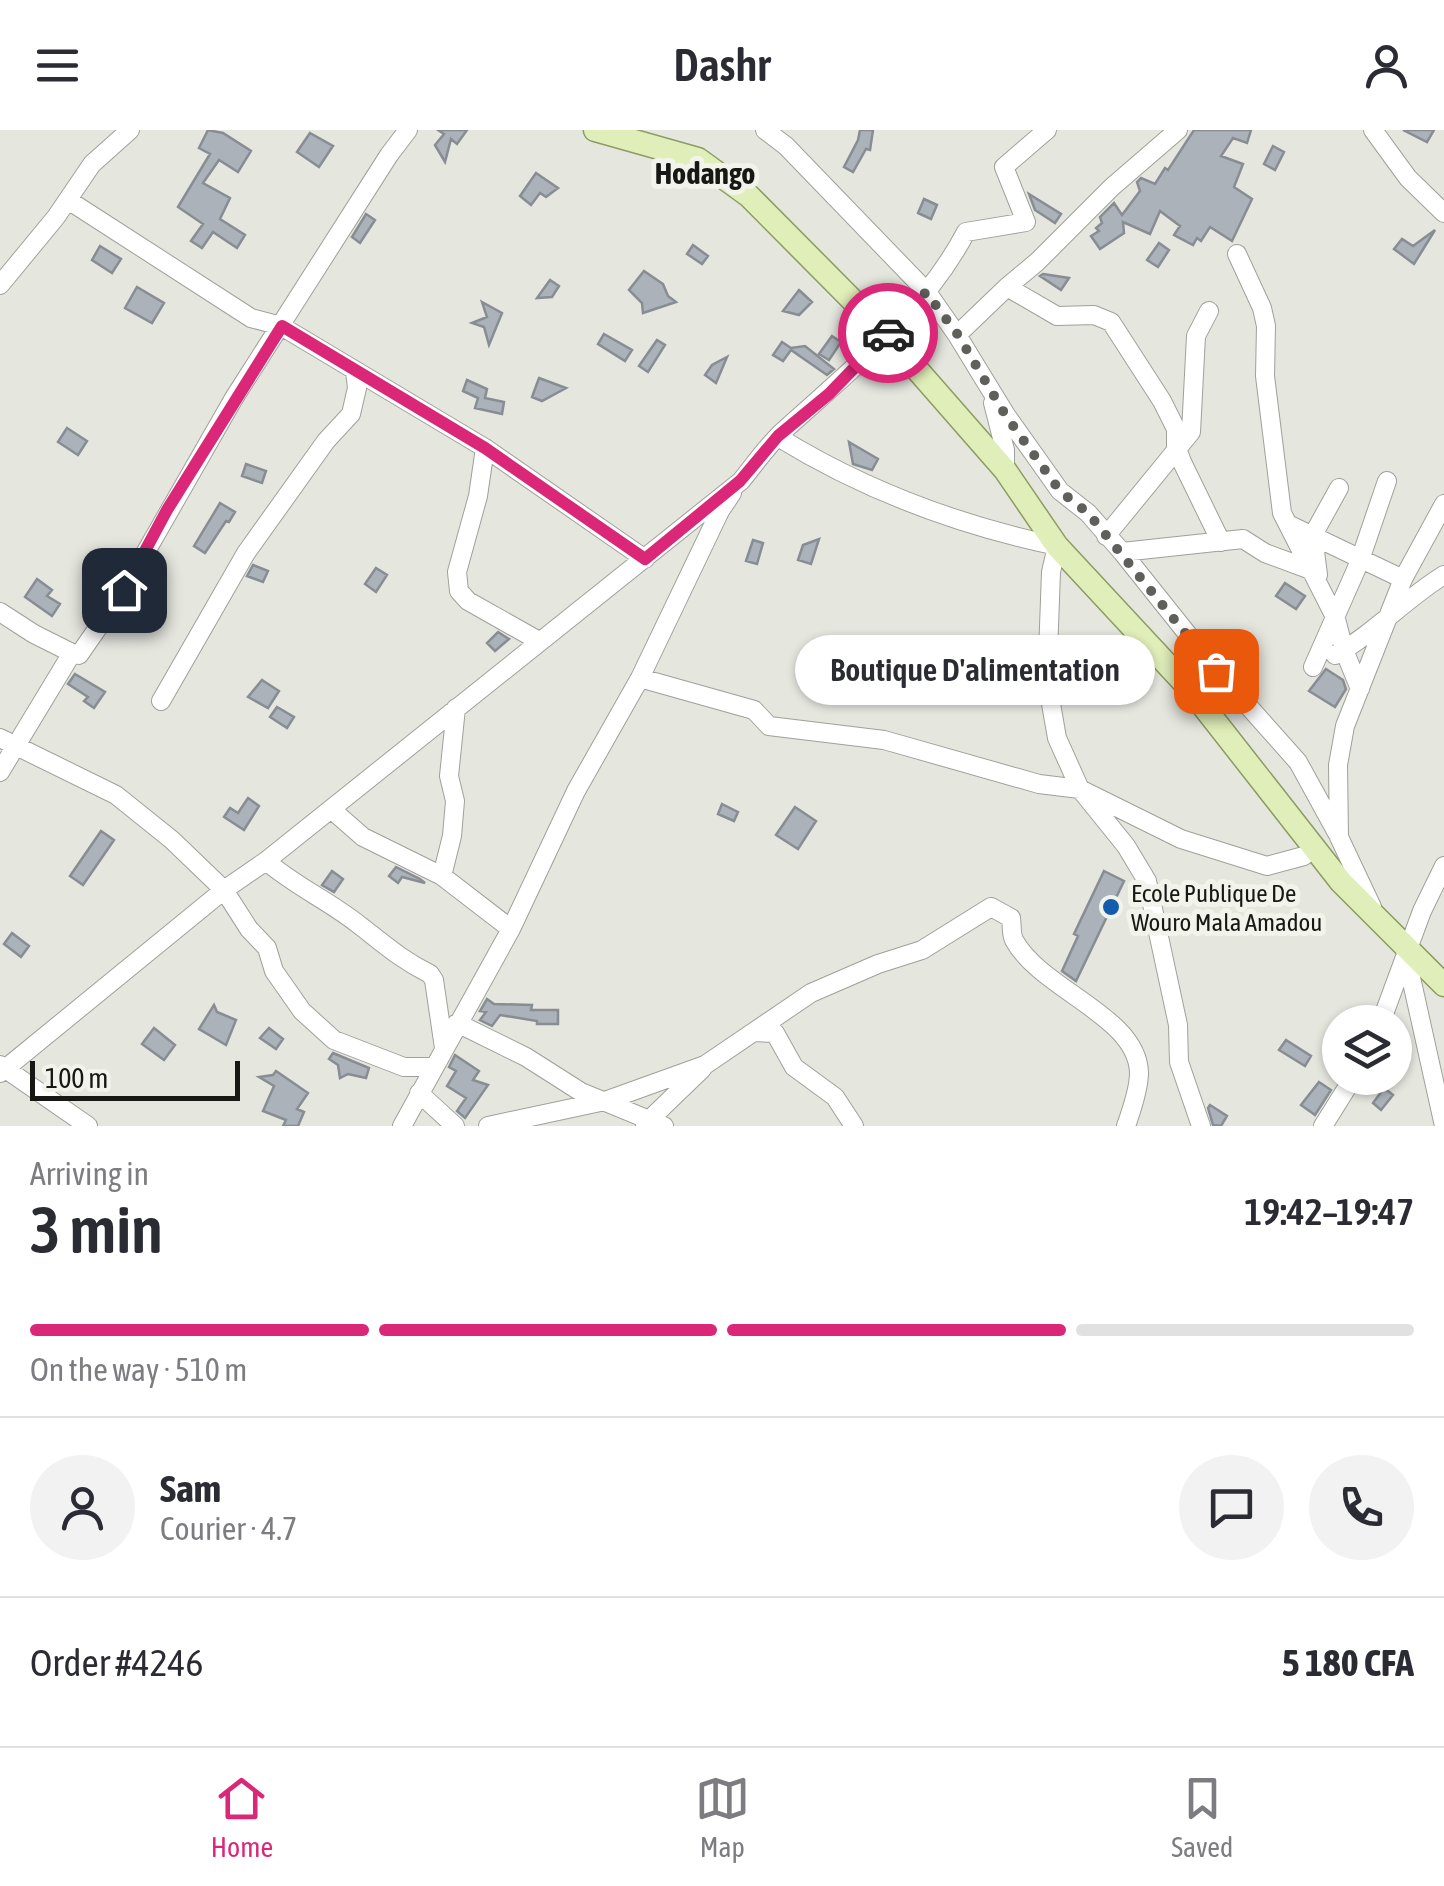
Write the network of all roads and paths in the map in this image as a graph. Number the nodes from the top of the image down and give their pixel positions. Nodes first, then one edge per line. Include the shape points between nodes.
1 (130, 130) edge
2 (408, 130) edge
3 (595, 130) edge
4 (765, 130) edge
5 (1047, 130) edge
6 (1178, 130) edge
7 (1376, 132) edge
8 (68, 200) junction
9 (1444, 213) edge
10 (1238, 254) dead end
11 (0, 285) edge
12 (1007, 287) junction
13 (926, 292) junction
14 (1210, 311) dead end
15 (282, 326) junction
16 (886, 334) junction
17 (958, 335) junction
18 (355, 371) junction
19 (990, 387) junction
20 (778, 436) junction
21 (1176, 446) junction
22 (485, 448) junction
23 (1004, 470) junction
24 (740, 481) junction
25 (1387, 481) dead end
26 (1340, 488) dead end
27 (1444, 504) edge
28 (1290, 524) junction
29 (1106, 536) junction
30 (1313, 536) junction
31 (1221, 542) junction
32 (1056, 546) junction
33 (1122, 552) junction
34 (1360, 557) junction
35 (645, 559) junction
36 (1315, 576) junction
37 (1444, 576) edge
38 (1402, 579) junction
39 (0, 612) edge
40 (1389, 617) junction
41 (1336, 619) junction
42 (539, 641) junction
43 (1344, 650) junction
44 (78, 655) dead end
45 (640, 678) junction
46 (1360, 688) junction
47 (160, 701) dead end
48 (456, 708) junction
49 (7, 743) edge
50 (0, 772) edge
51 (1080, 790) junction
52 (331, 809) junction
53 (1339, 837) junction
54 (1304, 856) dead end
55 (266, 861) junction
56 (1444, 866) edge
57 (442, 876) junction
58 (224, 890) junction
59 (511, 929) junction
60 (1407, 950) junction
61 (1444, 985) edge
62 (1387, 1005) edge
63 (457, 1024) junction
64 (753, 1032) junction
65 (444, 1048) junction
66 (705, 1065) junction
67 (434, 1067) junction
68 (2, 1069) edge
69 (419, 1093) junction
70 (1343, 1095) edge
71 (605, 1100) junction
72 (653, 1124) edge
73 (88, 1126) edge
74 (402, 1126) edge
75 (455, 1126) edge
76 (488, 1126) edge
77 (854, 1126) edge
78 (1126, 1126) edge
79 (1201, 1126) edge
80 (1324, 1126) edge
81 (1444, 1126) edge

1 - 8 street via 92,164
2 - 15 street
3 - 16 main road via 698,159 749,196
4 - 13 street
5 - 13 street via 1004,167 1026,222 966,232
6 - 12 street
7 - 9 street via 1408,178
8 - 11 street
8 - 15 street via 250,318
10 - 28 street via 1262,308 1271,431 1282,512
12 - 17 street
12 - 21 street via 1057,316 1094,315 1112,322 1162,400
13 - 16 street
13 - 17 street
14 - 21 street via 1196,336 1191,432
15 - 18 street
15 - 44 street
16 - 20 street
16 - 23 main road
17 - 19 street
18 - 22 street
18 - 47 street via 351,414 246,553
19 - 23 street
19 - 29 street via 1060,491
20 - 24 street
20 - 32 street via 875,490 988,531
21 - 29 street
21 - 31 street
22 - 35 street
22 - 42 street via 457,572 460,592
23 - 32 main road
24 - 35 street
24 - 45 street
25 - 34 street
26 - 30 street
27 - 38 street
28 - 30 street
28 - 36 street
29 - 33 street
30 - 34 street
30 - 36 street
31 - 33 street
31 - 36 street via 1243,539
32 - 51 street via 1047,682 1057,738
32 - 60 main road via 1189,688 1341,882
33 - 53 street via 1298,762
34 - 38 street
34 - 41 street
35 - 42 street
36 - 41 street
37 - 40 street
38 - 40 street
39 - 49 street via 72,652
40 - 43 street
40 - 46 street
41 - 43 street
41 - 43 street via 1313,667
42 - 48 street
43 - 46 street
45 - 51 street via 754,710 768,726 884,740
45 - 59 street via 576,791
46 - 53 street via 1338,765
48 - 52 street
48 - 57 street via 449,776 455,801
49 - 50 street
49 - 58 street via 116,795
51 - 54 street via 1182,839 1267,866
51 - 79 street via 1148,881 1178,1025 1179,1062
52 - 55 street
52 - 57 street via 363,836
53 - 60 street via 1373,910
55 - 58 street
55 - 65 street via 430,974
56 - 60 street
57 - 59 street
58 - 67 street via 302,1011 334,1040 404,1068
58 - 68 street
59 - 63 street
60 - 61 main road
60 - 62 street
60 - 81 street
63 - 65 street
63 - 71 street
64 - 66 street
64 - 77 street via 775,1033 794,1067 835,1097
64 - 78 street via 812,994 922,950 992,906 1011,918 1013,939 1048,978 1128,1040 1139,1072
65 - 67 street
66 - 71 street
66 - 72 street
67 - 69 street
68 - 73 street
69 - 74 street
69 - 75 street
70 - 80 street
71 - 72 street
71 - 76 street

